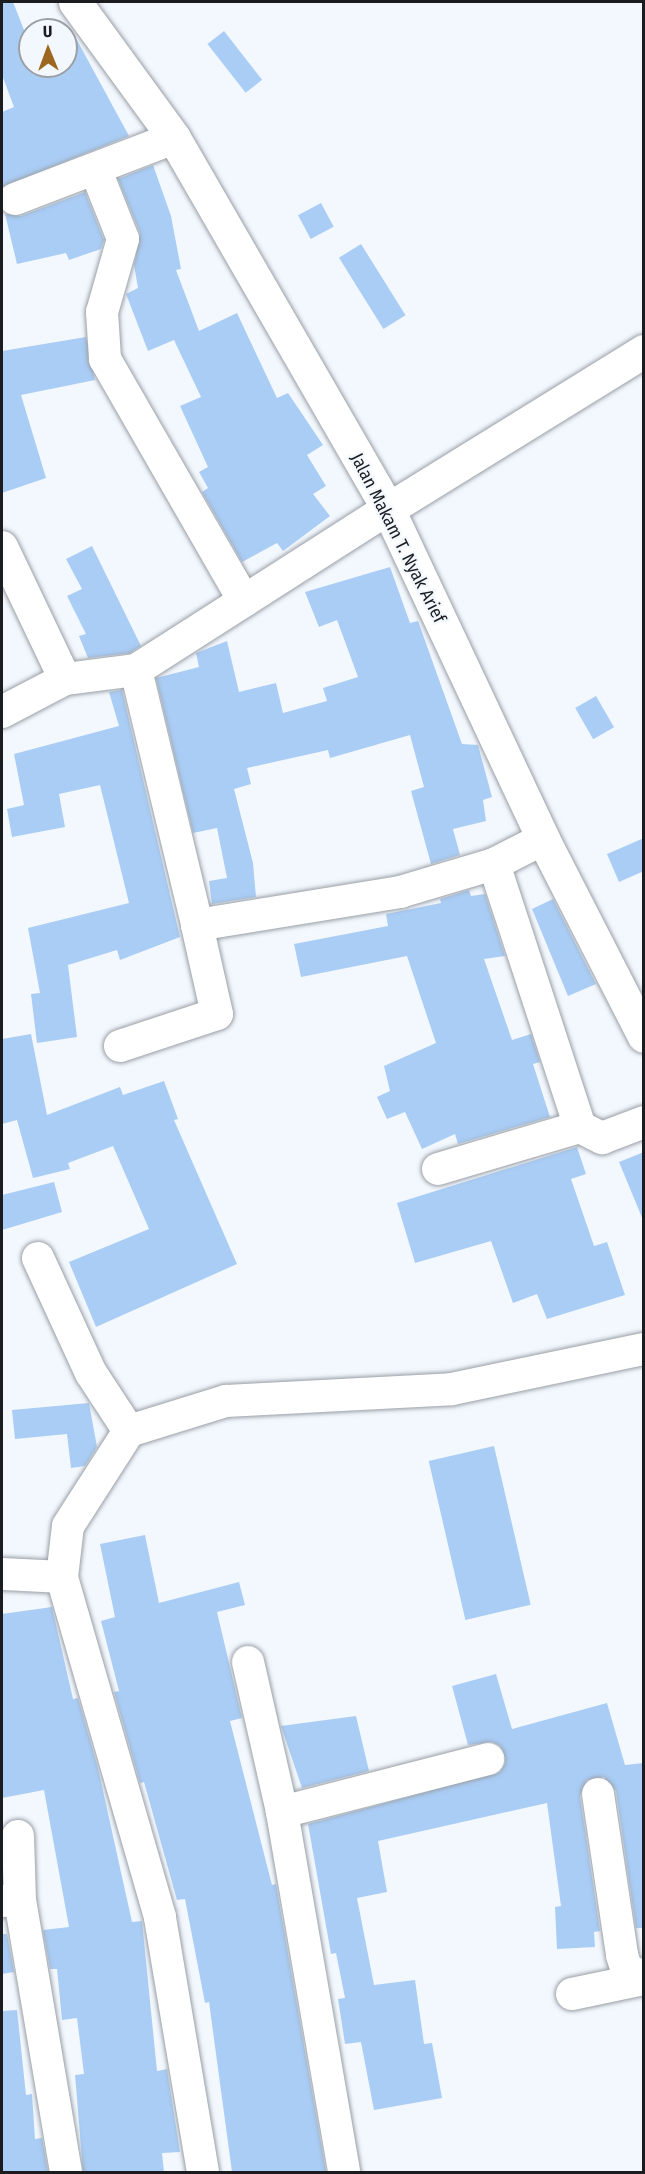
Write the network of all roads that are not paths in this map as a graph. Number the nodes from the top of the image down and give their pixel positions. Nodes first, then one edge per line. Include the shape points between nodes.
1 (75, 2) edge
2 (174, 138) junction
3 (96, 171) junction
4 (15, 199) dead end
5 (644, 351) edge
6 (388, 509) junction
7 (2, 547) edge
8 (244, 601) junction
9 (136, 670) junction
10 (65, 679) junction
11 (2, 712) edge
12 (543, 839) junction
13 (494, 864) junction
14 (197, 925) junction
15 (644, 1036) edge
16 (120, 1046) dead end
17 (644, 1122) edge
18 (580, 1127) junction
19 (438, 1169) dead end
20 (38, 1258) dead end
21 (644, 1349) edge
22 (129, 1431) junction
23 (2, 1574) edge
24 (62, 1577) junction
25 (248, 1662) dead end
26 (488, 1759) dead end
27 (598, 1794) dead end
28 (282, 1812) junction
29 (18, 1836) dead end
30 (10, 1900) edge
31 (644, 1979) edge
32 (572, 1994) dead end
33 (66, 2172) edge
34 (203, 2172) edge
35 (344, 2172) edge

1 - 2 street, Jalan Makam T. Nyak Arief
2 - 3 street
2 - 6 street, Jalan Makam T. Nyak Arief
3 - 4 street
3 - 8 street via 123,239 102,312 105,359
5 - 6 street
6 - 8 street
6 - 12 street, Jalan Makam T. Nyak Arief
7 - 10 street
8 - 9 street
9 - 10 street
9 - 14 street
10 - 11 street
12 - 13 street
12 - 15 street, Jalan Makam T. Nyak Arief
13 - 14 street via 400,892
13 - 18 street
14 - 16 street via 217,1014
17 - 18 street via 602,1138
18 - 19 street
20 - 22 street via 91,1373
21 - 22 street via 452,1389 226,1401
22 - 24 street via 68,1526
23 - 24 street
24 - 34 street via 160,1917
25 - 28 street
26 - 28 street
27 - 31 street via 622,1955 626,1968
28 - 35 street
29 - 30 street
30 - 33 street
31 - 32 street

